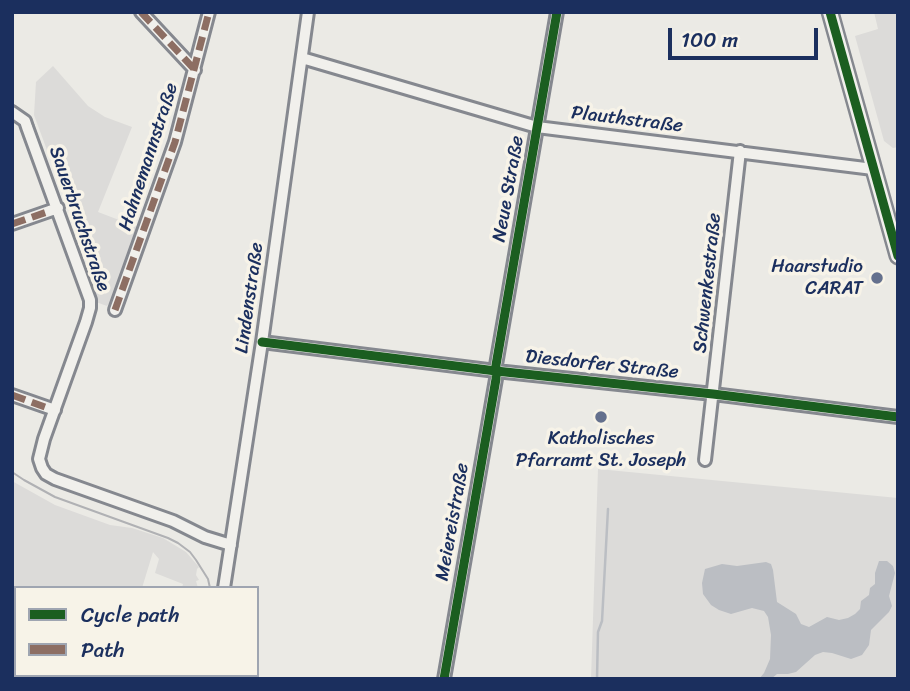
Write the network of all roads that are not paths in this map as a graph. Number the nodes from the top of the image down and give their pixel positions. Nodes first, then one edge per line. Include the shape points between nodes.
1 (141, 12) edge
2 (209, 12) edge
3 (308, 12) edge
4 (557, 12) edge
5 (830, 12) edge
6 (302, 58) junction
7 (195, 70) junction
8 (12, 112) edge
9 (537, 127) junction
10 (740, 152) junction
11 (873, 169) junction
12 (58, 208) junction
13 (12, 224) edge
14 (898, 256) edge
15 (115, 310) dead end
16 (262, 342) junction
17 (496, 371) junction
18 (713, 394) junction
19 (12, 395) edge
20 (55, 410) junction
21 (898, 417) edge
22 (705, 460) dead end
23 (231, 545) junction
24 (225, 586) edge
25 (444, 679) edge

1 - 7 street
2 - 7 street, Hahnemannstraße
3 - 6 street, Lindenstraße
4 - 9 street, Neue Straße
5 - 11 main road
6 - 9 street, Plauthstraße
6 - 16 street, Lindenstraße
7 - 15 street, Hahnemannstraße via 175,142
8 - 12 street, Sauerbruchstraße via 25,121
9 - 10 street, Plauthstraße
9 - 17 street, Neue Straße
10 - 11 street, Plauthstraße
10 - 18 street, Schwenkestraße
11 - 14 main road
12 - 13 street
12 - 20 street, Sauerbruchstraße via 90,300
16 - 17 street, Diesdorfer Straße
16 - 23 street, Lindenstraße
17 - 18 street, Diesdorfer Straße
17 - 25 street, Meiereistraße
18 - 21 street, Diesdorfer Straße
18 - 22 street, Schwenkestraße
19 - 20 street
20 - 23 street, Sauerbruchstraße via 39,459 47,474
23 - 24 street, Lindenstraße

